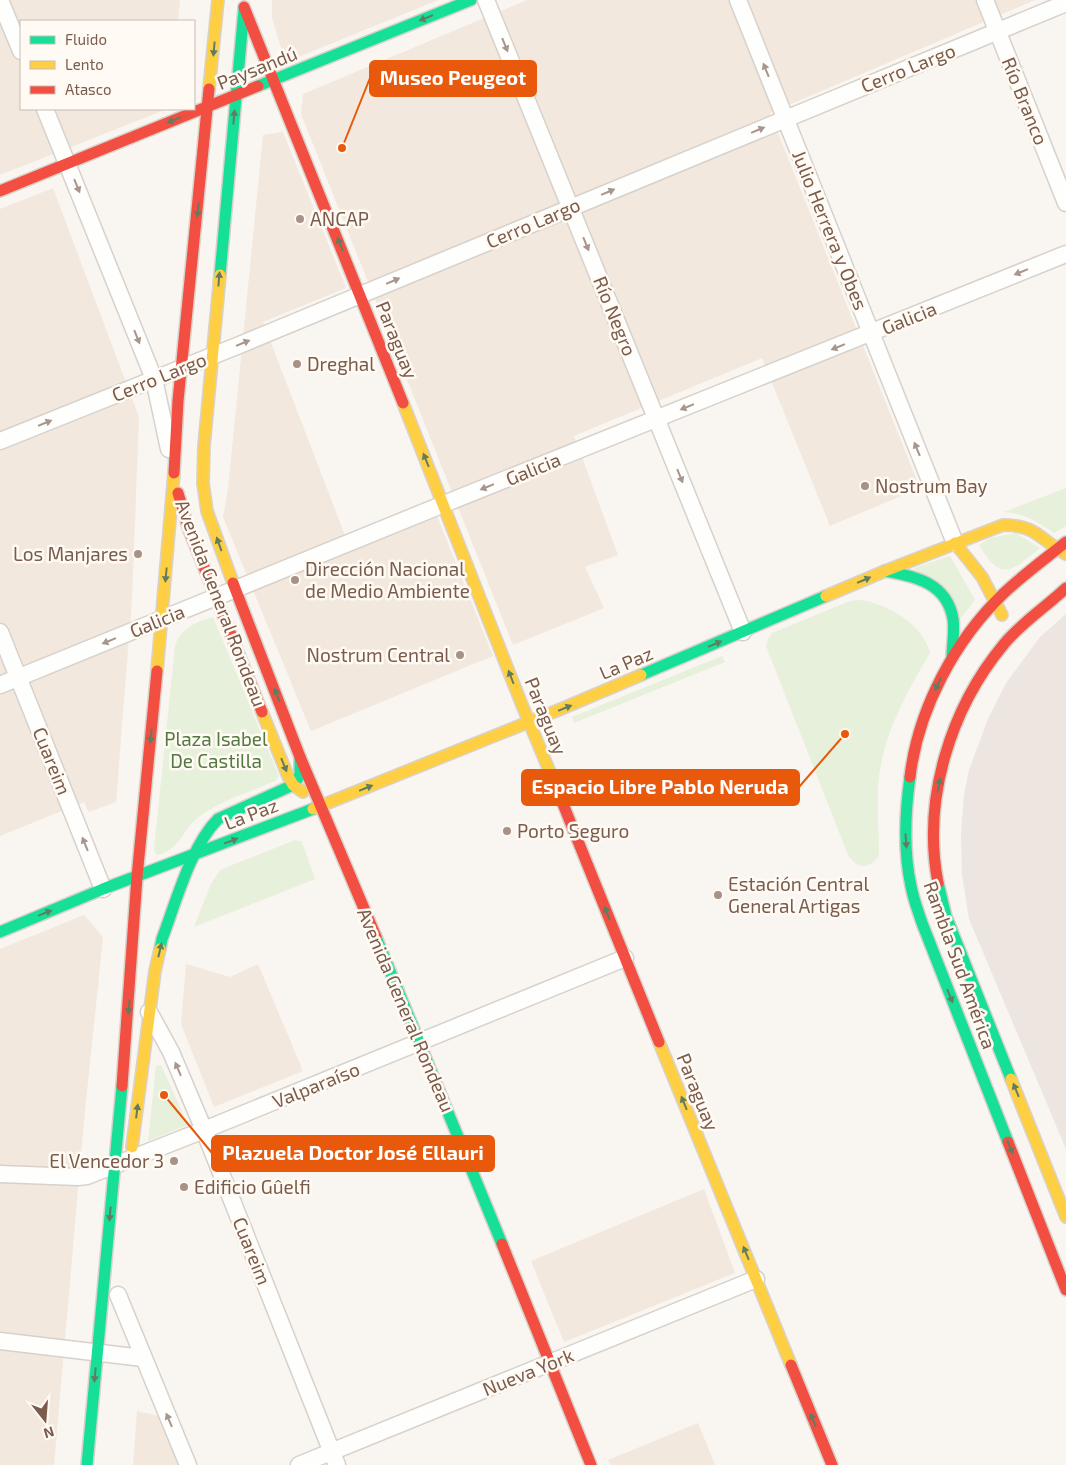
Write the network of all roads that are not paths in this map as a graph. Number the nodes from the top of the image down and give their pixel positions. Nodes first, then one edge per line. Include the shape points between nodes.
1 (0, 0) edge
2 (218, 0) edge
3 (471, 0) edge
4 (486, 0) edge
5 (738, 0) edge
6 (985, 0) edge
7 (1066, 2) edge
8 (245, 3) edge
9 (998, 32) junction
10 (20, 49) edge
11 (275, 80) junction
12 (236, 96) junction
13 (209, 106) junction
14 (45, 110) edge
15 (785, 119) junction
16 (68, 163) junction
17 (0, 191) edge
18 (1066, 203) edge
19 (571, 208) junction
20 (1066, 254) edge
21 (360, 295) junction
22 (871, 334) junction
23 (211, 356) junction
24 (181, 367) junction
25 (154, 379) junction
26 (657, 418) junction
27 (0, 441) edge
28 (174, 474) junction
29 (444, 504) junction
30 (955, 542) junction
31 (1066, 542) edge
32 (1061, 552) edge
33 (885, 571) junction
34 (1066, 588) edge
35 (235, 590) junction
36 (215, 598) junction
37 (996, 601) junction
38 (162, 619) junction
39 (0, 632) edge
40 (743, 632) junction
41 (1004, 643) junction
42 (952, 658) junction
43 (19, 678) junction
44 (0, 685) edge
45 (529, 722) junction
46 (300, 757) junction
47 (293, 785) junction
48 (320, 806) junction
49 (194, 855) junction
50 (136, 877) junction
51 (103, 889) junction
52 (0, 932) edge
53 (625, 958) junction
54 (149, 1012) junction
55 (420, 1042) junction
56 (204, 1130) junction
57 (125, 1166) junction
58 (0, 1174) edge
59 (1066, 1217) edge
60 (756, 1279) junction
61 (118, 1290) joint
62 (1066, 1290) edge
63 (116, 1320) dead end
64 (0, 1341) edge
65 (109, 1354) junction
66 (143, 1358) junction
67 (550, 1363) junction
68 (334, 1458) edge
69 (87, 1465) edge
70 (188, 1465) edge
71 (299, 1465) edge
72 (591, 1465) edge
73 (832, 1465) edge

1 - 10 street
2 -> 13 main road
3 -> 11 main road, Paysandú
4 -> 19 street, Río Negro
15 -> 5 street, Julio Herrera y Obes
6 - 9 street, Río Branco
7 - 9 street, Cerro Largo
8 - 11 main road, Paraguay
8 - 12 main road, Avenida General Rondeau
9 - 15 street, Cerro Largo
9 - 18 street, Río Branco
11 - 12 main road, Paysandú
21 -> 11 main road, Paraguay
12 - 13 main road, Paysandú
23 -> 12 main road, Avenida General Rondeau
13 -> 16 main road, Paysandú
13 -> 24 main road
14 - 16 street, Avenida General Rondeau
19 -> 15 street, Cerro Largo
15 - 22 street, Julio Herrera y Obes
16 - 17 main road, Paysandú
16 -> 25 street, Avenida General Rondeau
21 -> 19 street, Cerro Largo
19 -> 26 street, Río Negro
20 -> 22 street, Galicia
23 -> 21 street, Cerro Largo
29 -> 21 main road, Paraguay
22 -> 26 street, Galicia
30 -> 22 street, Julio Herrera y Obes
23 - 24 street, Cerro Largo
35 -> 23 main road, Avenida General Rondeau via 207,511 203,483
24 - 25 street, Cerro Largo
24 - 28 main road
27 -> 25 street, Cerro Largo
25 - 28 street, Avenida General Rondeau
26 -> 29 street, Galicia
26 -> 40 street, Río Negro
28 - 36 main road, Avenida General Rondeau via 189,530
28 -> 38 main road
29 - 35 street, Galicia
45 -> 29 main road, Paraguay
30 - 32 main road, La Paz via 1002,525 1018,525 1031,529
30 - 33 main road, La Paz
30 - 37 main road via 977,569
31 - 32 main road, Rambla Sud América
32 - 37 main road, Rambla Sud América
40 -> 33 main road, La Paz
33 - 42 main road via 931,582 941,592 953,619
34 - 41 main road, Rambla Sud América
35 - 36 street, Galicia
46 -> 35 main road, Avenida General Rondeau
36 - 38 street, Galicia
36 -> 47 main road, Avenida General Rondeau
37 - 41 main road via 1003,619
37 - 42 main road, Rambla Sud América
38 -> 43 street, Galicia
38 -> 50 main road
39 - 43 street, Cuareim
45 -> 40 main road, La Paz
59 -> 41 main road, Rambla Sud América via 946,916 936,874 934,831 944,759 971,692
42 -> 62 main road, Rambla Sud América via 926,709 913,752 905,825 910,886
43 - 44 street, Galicia
51 -> 43 street, Cuareim
48 -> 45 main road, La Paz
53 -> 45 main road, Paraguay
46 - 47 main road via 300,775
46 - 48 main road, Avenida General Rondeau
47 - 48 main road, Avenida General Rondeau
47 - 49 main road, La Paz via 218,819
49 -> 48 main road, La Paz
48 - 55 main road, Avenida General Rondeau
49 - 50 main road, La Paz
54 -> 49 main road via 162,939
50 - 51 main road, La Paz
50 -> 57 main road
52 -> 51 main road, La Paz
53 - 55 street, Valparaíso
60 -> 53 main road, Paraguay
56 -> 54 street, Cuareim via 171,1052
57 -> 54 main road
55 - 56 street, Valparaíso
55 - 67 main road, Avenida General Rondeau
56 - 57 street, Valparaíso
56 - 68 street, Cuareim
57 - 58 street, Valparaíso via 78,1177
57 -> 65 main road
60 - 67 street, Nueva York
73 -> 60 main road, Paraguay
61 - 63 main road
61 - 66 street
64 - 65 street
65 - 66 street
65 -> 69 main road
70 -> 66 street
67 - 68 street, Nueva York
67 - 72 main road, Avenida General Rondeau
68 - 71 street, Nueva York

